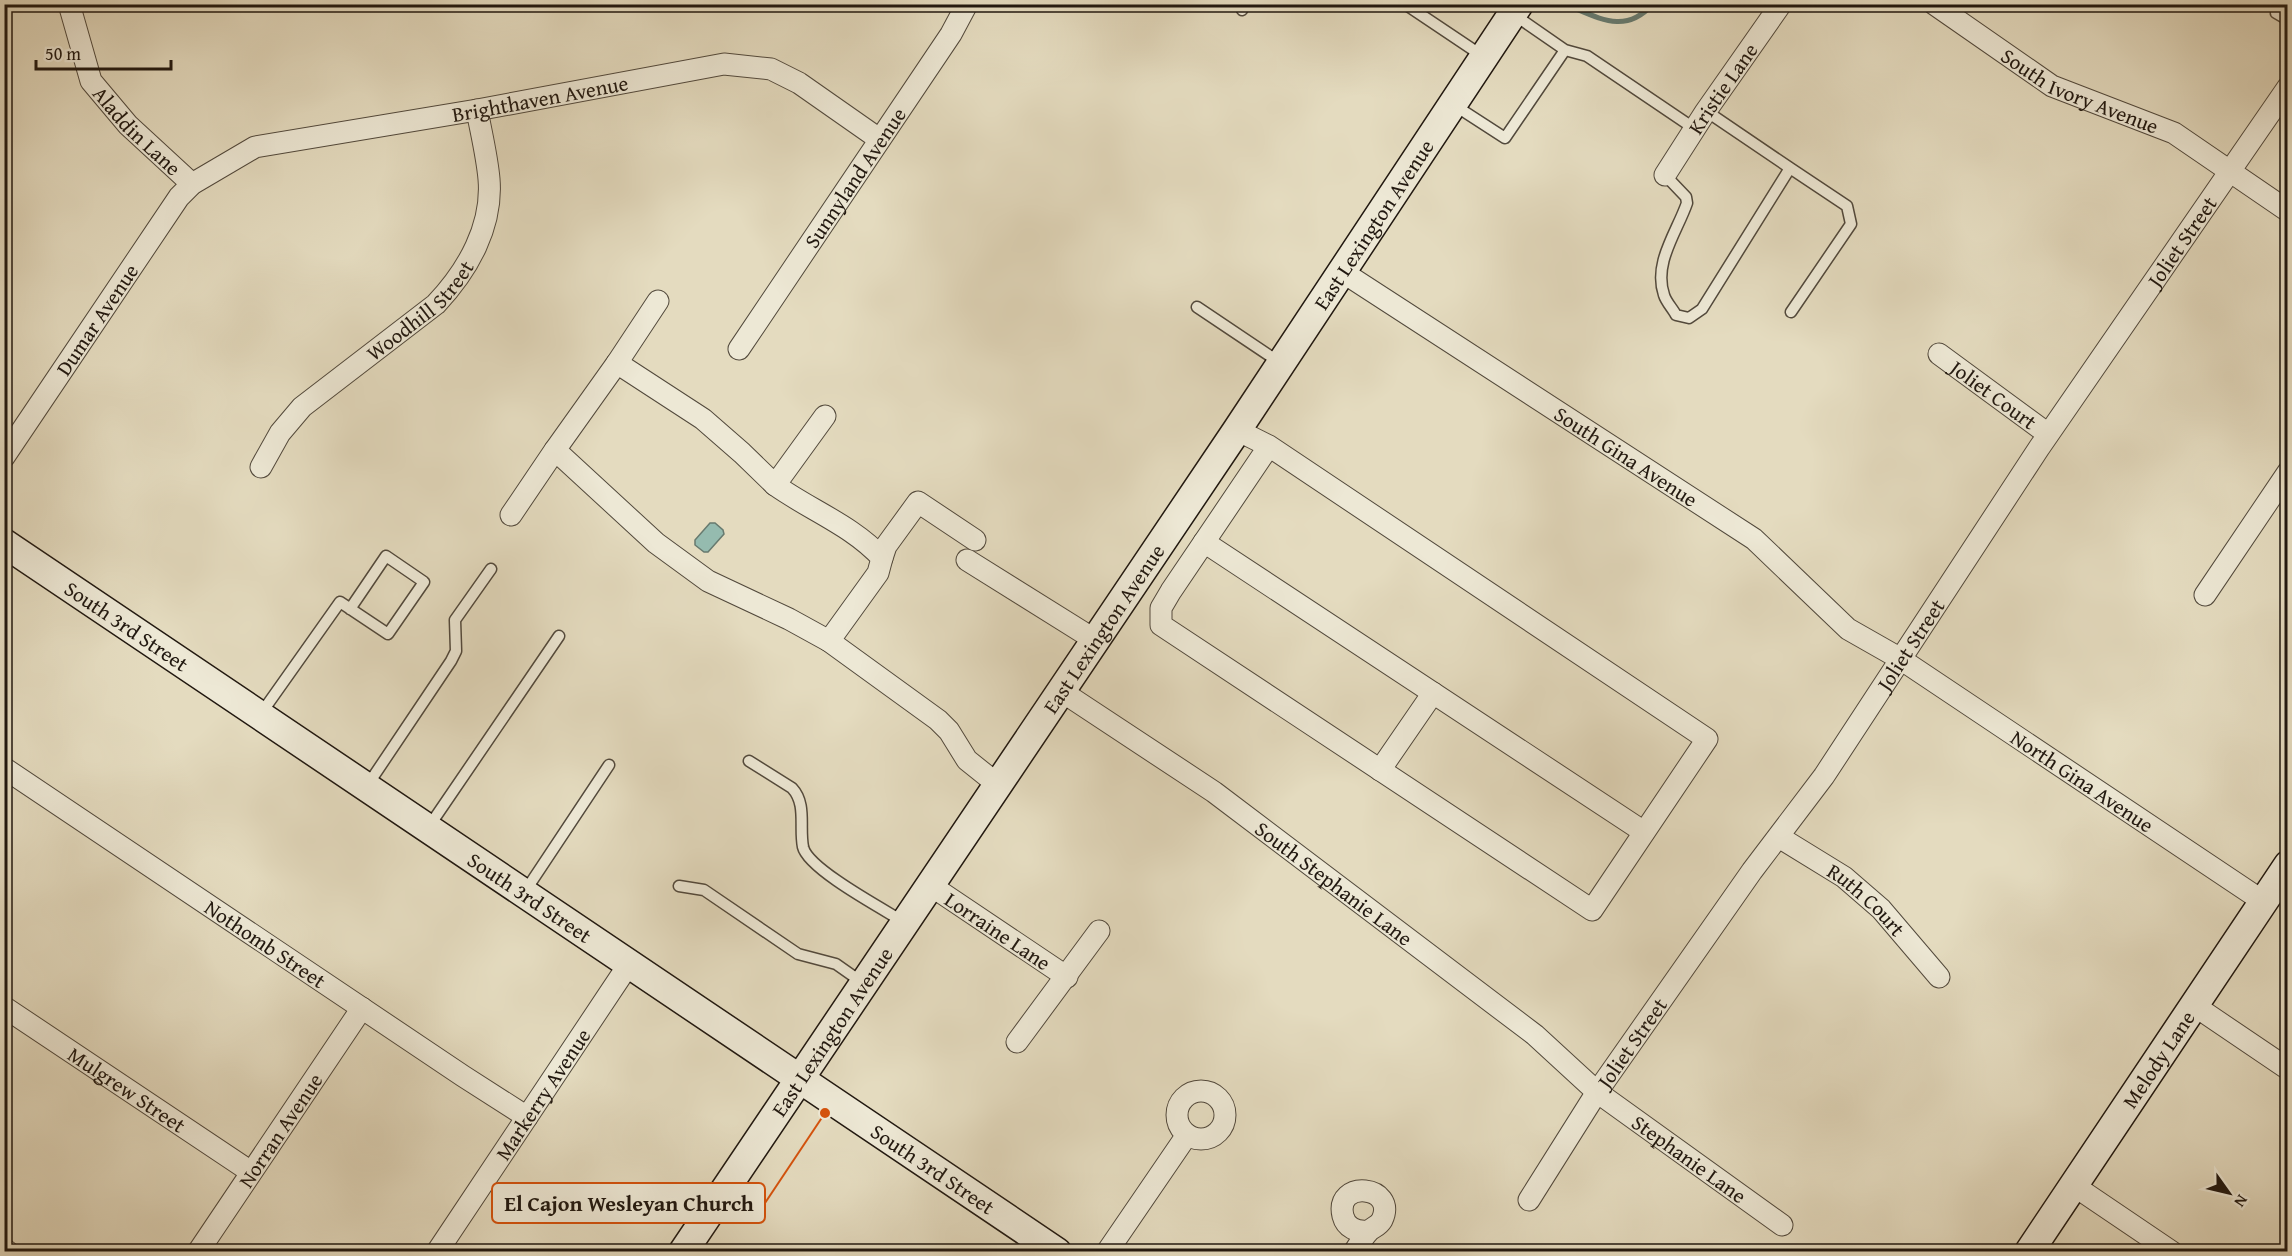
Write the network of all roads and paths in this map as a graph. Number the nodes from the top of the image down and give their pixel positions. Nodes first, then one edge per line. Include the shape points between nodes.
1 (69, 4) edge
2 (967, 4) edge
3 (1405, 4) edge
4 (1781, 4) edge
5 (1934, 4) edge
6 (2277, 4) edge
7 (1516, 9) edge
8 (2288, 20) edge
9 (1565, 50) junction
10 (1484, 57) junction
11 (2288, 87) edge
12 (1453, 104) junction
13 (477, 110) junction
14 (1700, 120) junction
15 (879, 139) junction
16 (1790, 168) junction
17 (2230, 171) junction
18 (1665, 175) joint
19 (192, 184) junction
20 (2288, 211) edge
21 (1341, 271) junction
22 (658, 301) dead end
23 (1197, 307) dead end
24 (1791, 312) dead end
25 (739, 349) dead end
26 (1939, 354) dead end
27 (617, 363) junction
28 (1281, 363) junction
29 (825, 416) dead end
30 (1237, 430) junction
31 (2048, 434) junction
32 (1269, 446) junction
33 (555, 450) junction
34 (4, 457) edge
35 (261, 467) dead end
36 (2288, 472) edge
37 (775, 485) junction
38 (511, 515) dead end
39 (975, 540) dead end
40 (1204, 542) junction
41 (4, 543) edge
42 (882, 558) junction
43 (968, 560) dead end
44 (491, 569) dead end
45 (2205, 595) dead end
46 (350, 609) junction
47 (559, 636) dead end
48 (1095, 640) junction
49 (829, 641) junction
50 (1899, 658) junction
51 (1061, 691) junction
52 (1433, 693) junction
53 (260, 716) junction
54 (749, 761) dead end
55 (609, 765) dead end
56 (4, 768) edge
57 (1380, 770) junction
58 (996, 784) junction
59 (366, 787) junction
60 (428, 829) junction
61 (1644, 832) junction
62 (1779, 837) junction
63 (2288, 865) edge
64 (930, 885) junction
65 (679, 886) dead end
66 (524, 894) junction
67 (2264, 902) junction
68 (904, 922) junction
69 (1099, 931) dead end
70 (628, 964) junction
71 (1067, 977) junction
72 (1939, 977) dead end
73 (864, 983) junction
74 (2194, 1006) junction
75 (4, 1007) edge
76 (362, 1008) junction
77 (1017, 1042) dead end
78 (2288, 1068) edge
79 (799, 1079) junction
80 (1597, 1092) junction
81 (527, 1117) junction
82 (1187, 1135) dead end
83 (251, 1172) junction
84 (2073, 1185) junction
85 (1528, 1200) dead end
86 (1782, 1225) dead end
87 (1368, 1231) dead end
88 (198, 1251) edge
89 (437, 1251) edge
90 (683, 1251) edge
91 (1058, 1251) edge
92 (1107, 1251) edge
93 (1354, 1251) edge
94 (2029, 1251) edge
95 (2172, 1251) edge

1 - 19 street, Aladdin Lane via 96,87 128,125
2 - 15 street, Sunnyland Avenue
3 - 10 lane
4 - 14 street, Kristie Lane
5 - 17 street, South Ivory Avenue via 2052,86 2174,133
6 - 8 lane via 2276,13
7 - 9 lane
7 - 10 street, East Lexington Avenue
9 - 12 lane via 1505,138
9 - 14 lane via 1587,56
10 - 12 street, East Lexington Avenue
11 - 17 street, Joliet Street
12 - 21 street, East Lexington Avenue
13 - 15 street, Brighthaven Avenue via 724,64 771,69 800,83
13 - 19 street, Brighthaven Avenue via 255,147
13 - 35 street, Woodhill Street via 489,179 483,229 469,262 436,304 302,407 280,433
14 - 16 lane
14 - 18 street, Kristie Lane
15 - 25 street, Sunnyland Avenue
16 - 18 lane via 1702,309 1689,318 1677,315 1664,295 1661,273 1687,203
16 - 24 lane via 1847,206 1851,224
17 - 20 street, South Ivory Avenue
17 - 31 street, Joliet Street
19 - 34 street, Dumar Avenue via 179,197
21 - 28 street, East Lexington Avenue
21 - 50 street, South Gina Avenue via 1754,539 1848,629
22 - 27 street
23 - 28 lane
26 - 31 street, Joliet Court
27 - 33 street
27 - 37 street via 703,419
28 - 30 street, East Lexington Avenue
29 - 37 street
30 - 32 street
30 - 48 street, East Lexington Avenue
31 - 50 street, Joliet Street
32 - 40 street
32 - 61 street via 1707,740
33 - 38 street
33 - 49 street via 656,543 708,581
36 - 45 street
37 - 42 street via 868,542
39 - 42 street via 918,502 886,546
40 - 52 street
40 - 57 street via 1161,608 1161,625
41 - 53 street, South 3rd Street
42 - 49 street via 878,573
43 - 48 street
44 - 59 lane via 455,620 456,651 451,661
46 - 46 lane via 388,634 424,582 386,556
46 - 53 lane via 340,602
47 - 60 lane
48 - 51 street, East Lexington Avenue
49 - 58 street via 938,720 950,731 967,760
50 - 62 street, Joliet Street via 1824,776
50 - 67 street, North Gina Avenue
51 - 58 street, East Lexington Avenue
51 - 80 street, South Stephanie Lane via 1214,792 1535,1035
52 - 57 street
52 - 61 street
53 - 59 street, South 3rd Street
54 - 68 lane via 797,794 804,848 817,866
55 - 66 lane
56 - 76 street, Nothomb Street
57 - 61 street via 1592,910
58 - 64 street, East Lexington Avenue
59 - 60 street, South 3rd Street
60 - 66 street, South 3rd Street
62 - 72 street, Ruth Court via 1844,877 1881,909
62 - 80 street, Joliet Street
63 - 67 street, Melody Lane
64 - 68 street, East Lexington Avenue
64 - 71 street, Lorraine Lane
65 - 73 lane via 704,890 798,954 836,964
66 - 70 street, South 3rd Street
67 - 74 street, Melody Lane
68 - 73 street, East Lexington Avenue
69 - 71 street, Lorraine Lane
70 - 79 street, South 3rd Street
70 - 81 street, Markerry Avenue
71 - 77 street, Lorraine Lane
73 - 79 street, East Lexington Avenue
74 - 78 street
74 - 84 street, Melody Lane
75 - 83 street, Mulgrew Street
76 - 81 street, Nothomb Street
76 - 83 street, Norran Avenue
79 - 90 street, East Lexington Avenue
79 - 91 street, South 3rd Street
80 - 85 street, Joliet Street
80 - 86 street, Stephanie Lane
81 - 89 street, Markerry Avenue
82 - 92 street
83 - 88 street, Norran Avenue
84 - 94 street, Melody Lane
84 - 95 street
87 - 93 street

